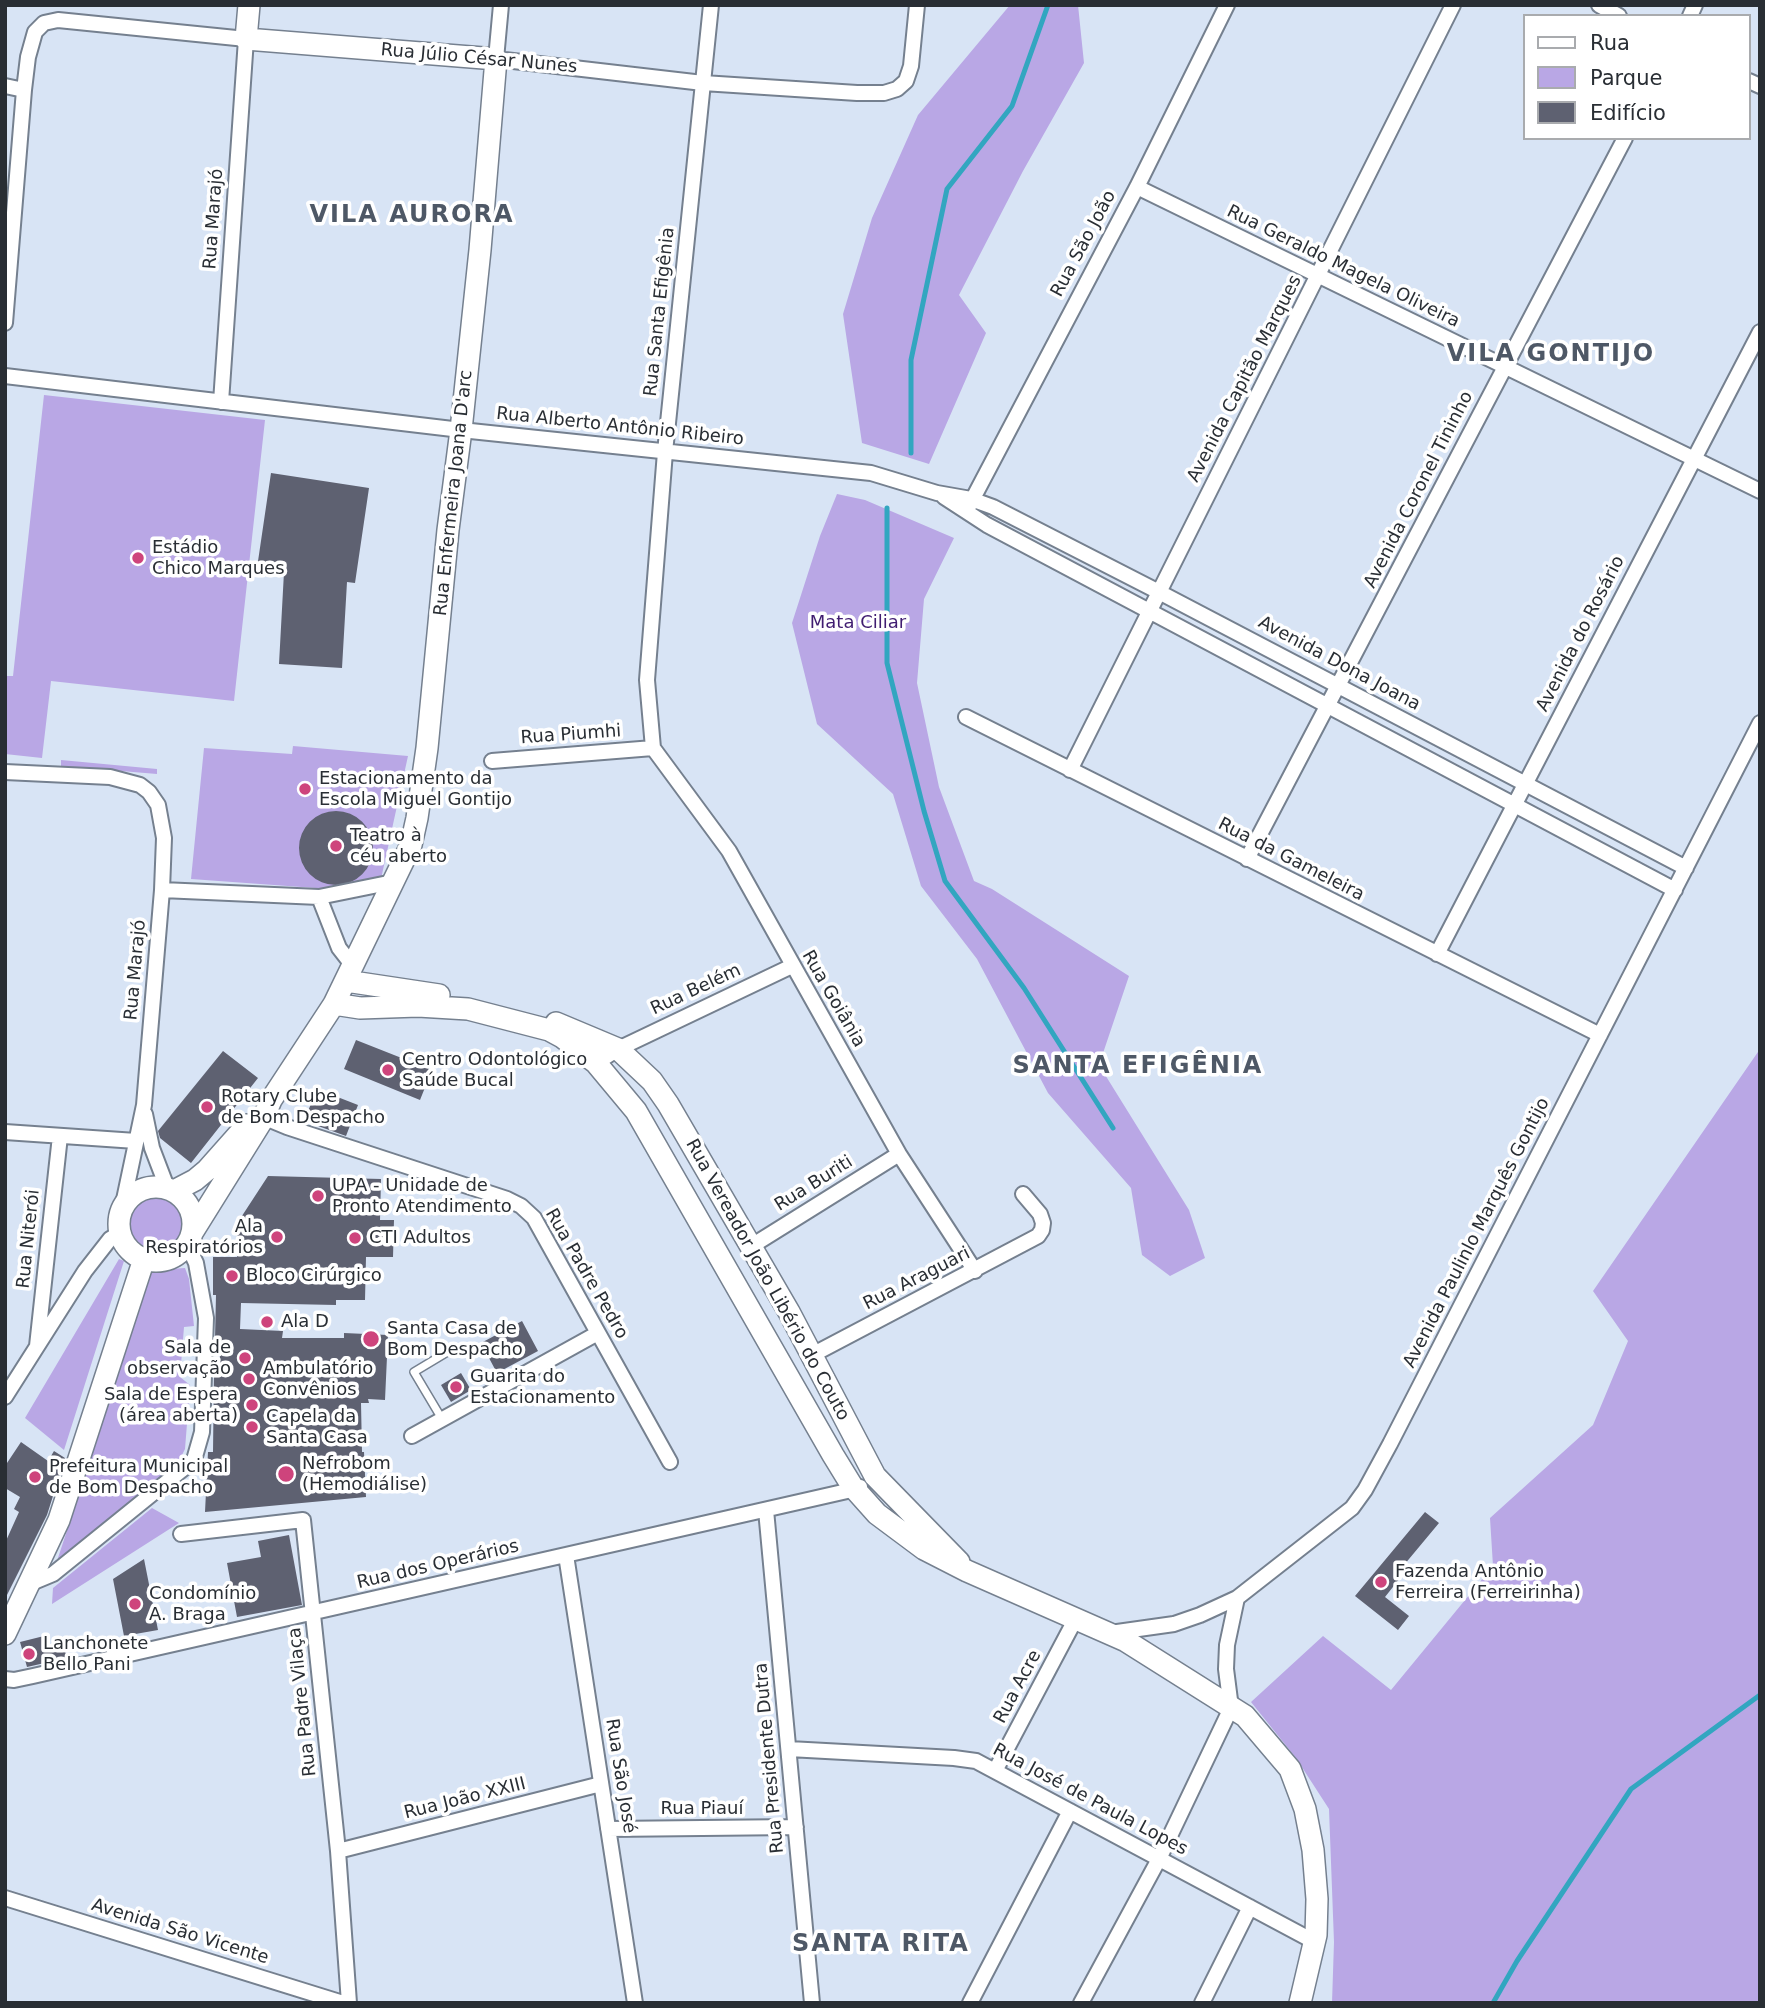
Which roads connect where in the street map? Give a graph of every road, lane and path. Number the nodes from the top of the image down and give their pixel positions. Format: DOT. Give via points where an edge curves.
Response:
graph roads {
  1 [pos="249,5"];
  2 [pos="501,5"];
  3 [pos="711,5"];
  4 [pos="917,5"];
  5 [pos="1227,5"];
  6 [pos="1454,5"];
  7 [pos="1599,5"];
  8 [pos="1615,14"];
  9 [pos="246,39"];
  10 [pos="496,59"];
  11 [pos="703,83"];
  12 [pos="5,86"];
  13 [pos="24,90"];
  14 [pos="1624,140"];
  15 [pos="1137,187"];
  16 [pos="1318,276"];
  17 [pos="5,323"];
  18 [pos="1760,332"];
  19 [pos="1505,367"];
  20 [pos="5,376"];
  21 [pos="220,402"];
  22 [pos="461,430"];
  23 [pos="665,452"];
  24 [pos="1693,459"];
  25 [pos="1760,491"];
  26 [pos="968,506"];
  27 [pos="1159,592"];
  28 [pos="1149,612"];
  29 [pos="1339,686"];
  30 [pos="1328,706"];
  31 [pos="967,717"];
  32 [pos="1760,723"];
  33 [pos="653,748"];
  34 [pos="492,761"];
  35 [pos="1070,771"];
  36 [pos="5,772"];
  37 [pos="1525,783"];
  38 [pos="1514,804"];
  39 [pos="1247,859"];
  40 [pos="1686,867"];
  41 [pos="393,882"];
  42 [pos="162,890"];
  43 [pos="1675,890"];
  44 [pos="319,897"];
  45 [pos="1437,954"];
  46 [pos="792,966"];
  47 [pos="350,974"];
  48 [pos="334,1004"];
  49 [pos="540,1023"];
  50 [pos="1600,1035"];
  51 [pos="618,1049"];
  52 [pos="596,1063"];
  53 [pos="144,1105"];
  54 [pos="263,1111"];
  55 [pos="5,1132"];
  56 [pos="60,1136"];
  57 [pos="136,1141"];
  58 [pos="899,1154"];
  59 [pos="171,1190"];
  60 [pos="1023,1194"];
  61 [pos="122,1209"];
  62 [pos="120,1233"];
  63 [pos="190,1239"];
  64 [pos="750,1247"];
  65 [pos="144,1259"];
  66 [pos="975,1271"];
  67 [pos="598,1333"];
  68 [pos="37,1346"];
  69 [pos="454,1348"];
  70 [pos="812,1355"];
  71 [pos="5,1397"];
  72 [pos="442,1419"];
  73 [pos="412,1436"];
  74 [pos="670,1462"];
  75 [pos="875,1476"];
  76 [pos="856,1489"];
  77 [pos="766,1510"];
  78 [pos="181,1534"];
  79 [pos="566,1555"];
  80 [pos="967,1572"];
  81 [pos="29,1584"];
  82 [pos="1237,1598"];
  83 [pos="313,1613"];
  84 [pos="1076,1620"];
  85 [pos="5,1634"];
  86 [pos="1108,1634"];
  87 [pos="5,1679"];
  88 [pos="1231,1708"];
  89 [pos="789,1749"];
  90 [pos="995,1771"];
  91 [pos="601,1784"];
  92 [pos="1070,1811"];
  93 [pos="796,1828"];
  94 [pos="608,1829"];
  95 [pos="338,1851"];
  96 [pos="1159,1858"];
  97 [pos="5,1898"];
  98 [pos="1250,1908"];
  99 [pos="1315,1942"];
  100 [pos="343,2003"];
  101 [pos="349,2003"];
  102 [pos="635,2003"];
  103 [pos="812,2003"];
  104 [pos="970,2003"];
  105 [pos="1081,2003"];
  106 [pos="1202,2003"];
  107 [pos="1300,2003"];
  1 -- 9 [label="main road"];
  2 -- 10 [label="street, Rua Enfermeira Joana D'arc"];
  3 -- 11 [label="street, Rua Santa Efigênia"];
  4 -- 11 [label="street, Rua Júlio César Nunes" via="911,66 906,81 897,89 857,93"];
  5 -- 15 [label="street, Rua São João"];
  6 -- 16 [label="street, Avenida Capitão Marques"];
  7 -- 8 [label="street"];
  9 -- 10 [label="main road, Rua Júlio César Nunes"];
  9 -- 13 [label="street, Rua Júlio César Nunes" via="58,20 44,23 35,32"];
  9 -- 21 [label="street, Rua Marajó"];
  10 -- 11 [label="street, Rua Júlio César Nunes"];
  10 -- 22 [label="main road, Rua Enfermeira Joana D'arc"];
  11 -- 23 [label="street, Rua Santa Efigênia"];
  12 -- 13 [label="street"];
  13 -- 17 [label="street, Rua Júlio César Nunes"];
  14 -- 19 [label="street, Avenida Coronel Tininho"];
  15 -- 16 [label="street, Rua Geraldo Magela Oliveira"];
  15 -- 26 [label="street, Rua São João"];
  16 -- 19 [label="street, Rua Geraldo Magela Oliveira"];
  16 -- 27 [label="street, Avenida Capitão Marques"];
  18 -- 24 [label="street, Avenida do Rosário"];
  19 -- 24 [label="street, Rua Geraldo Magela Oliveira"];
  19 -- 29 [label="street, Avenida Coronel Tininho"];
  20 -- 21 [label="street, Rua Alberto Antônio Ribeiro"];
  21 -- 22 [label="street, Rua Alberto Antônio Ribeiro"];
  22 -- 23 [label="street, Rua Alberto Antônio Ribeiro"];
  22 -- 41 [label="main road, Rua Enfermeira Joana D'arc" via="417,818 411,845"];
  23 -- 26 [label="street, Rua Alberto Antônio Ribeiro" via="871,473"];
  23 -- 33 [label="street, Rua Santa Efigênia" via="647,680"];
  24 -- 25 [label="street, Rua Geraldo Magela Oliveira"];
  24 -- 37 [label="street, Avenida do Rosário"];
  26 -- 27 [label="street, Avenida Dona Joana" via="993,508"];
  26 -- 28 [label="street"];
  27 -- 28 [label="street, Avenida Capitão Marques"];
  27 -- 29 [label="street, Avenida Dona Joana"];
  28 -- 30 [label="street"];
  28 -- 35 [label="street, Avenida Capitão Marques"];
  29 -- 30 [label="street, Avenida Coronel Tininho"];
  29 -- 37 [label="street, Avenida Dona Joana"];
  30 -- 38 [label="street"];
  30 -- 39 [label="street, Avenida Coronel Tininho"];
  31 -- 35 [label="street, Rua da Gameleira"];
  32 -- 40 [label="street, Avenida Paulinlo Marquês Gontijo"];
  33 -- 34 [label="street, Rua Piumhi"];
  33 -- 46 [label="street, Rua Goiânia" via="729,851"];
  35 -- 39 [label="street, Rua da Gameleira"];
  36 -- 42 [label="street, Rua Marajó" via="110,777 140,785 158,805 164,838"];
  37 -- 38 [label="street, Avenida do Rosário"];
  37 -- 40 [label="street, Avenida Dona Joana"];
  38 -- 43 [label="street"];
  38 -- 45 [label="street, Avenida do Rosário"];
  39 -- 45 [label="street, Rua da Gameleira"];
  40 -- 43 [label="street, Avenida Paulinlo Marquês Gontijo"];
  41 -- 44 [label="street"];
  41 -- 47 [label="main road, Rua Enfermeira Joana D'arc"];
  42 -- 44 [label="street"];
  42 -- 53 [label="street, Rua Marajó"];
  43 -- 50 [label="street, Avenida Paulinlo Marquês Gontijo"];
  44 -- 47 [label="street"];
  45 -- 50 [label="street, Rua da Gameleira"];
  46 -- 51 [label="street, Rua Belém"];
  46 -- 58 [label="street, Rua Goiânia"];
  47 -- 48 [label="main road, Rua Enfermeira Joana D'arc"];
  47 -- 49 [label="main road"];
  48 -- 49 [label="main road" via="453,1007"];
  48 -- 54 [label="main road, Rua Enfermeira Joana D'arc"];
  49 -- 51 [label="main road, Rua Vereador João Libério do Couto" via="569,1027"];
  49 -- 52 [label="main road, Rua Vereador João Libério do Couto"];
  50 -- 82 [label="street, Avenida Paulinlo Marquês Gontijo" via="1365,1490 1338,1520"];
  51 -- 52 [label="street, Rua Belém"];
  51 -- 64 [label="main road, Rua Vereador João Libério do Couto" via="652,1081 668,1104"];
  52 -- 76 [label="main road, Rua Vereador João Libério do Couto" via="636,1111"];
  53 -- 57 [label="street, Rua Marajó"];
  53 -- 59 [label="street, Rua Marajó" via="152,1148"];
  54 -- 59 [label="main road, Rua Enfermeira Joana D'arc" via="207,1170"];
  54 -- 63 [label="main road, Rua Enfermeira Joana D'arc"];
  54 -- 67 [label="street, Rua Padre Pedro" via="521,1206 534,1217"];
  55 -- 56 [label="street"];
  56 -- 57 [label="street"];
  56 -- 68 [label="street, Rua Niterói"];
  57 -- 61 [label="street, Rua Marajó"];
  58 -- 64 [label="street, Rua Buriti"];
  58 -- 66 [label="street, Rua Goiânia"];
  59 -- 61 [label="main road" via="149,1187 138,1191"];
  59 -- 63 [label="main road" via="190,1209"];
  60 -- 66 [label="street, Rua Araguari" via="1040,1214 1043,1223 1038,1236"];
  61 -- 62 [label="main road"];
  62 -- 65 [label="main road" via="133,1254"];
  62 -- 68 [label="street" via="85,1271"];
  63 -- 65 [label="main road" via="168,1259"];
  63 -- 81 [label="street" via="206,1318 202,1432 194,1460 53,1574"];
  64 -- 70 [label="main road, Rua Vereador João Libério do Couto"];
  65 -- 81 [label="main road" via="59,1520"];
  66 -- 70 [label="street, Rua Araguari"];
  67 -- 72 [label="street"];
  67 -- 74 [label="street, Rua Padre Pedro"];
  68 -- 71 [label="street"];
  69 -- 72 [label="lane" via="414,1372"];
  70 -- 75 [label="main road, Rua Vereador João Libério do Couto"];
  72 -- 73 [label="street"];
  75 -- 76 [label="street, Rua dos Operários"];
  75 -- 80 [label="main road, Rua Vereador João Libério do Couto"];
  76 -- 77 [label="street, Rua dos Operários"];
  76 -- 80 [label="main road, Rua Vereador João Libério do Couto" via="877,1514 905,1535"];
  77 -- 79 [label="street, Rua dos Operários"];
  77 -- 89 [label="street, Rua Presidente Dutra"];
  78 -- 83 [label="street, Rua Padre Vilaça" via="303,1520"];
  79 -- 83 [label="street, Rua dos Operários"];
  79 -- 91 [label="street, Rua São José"];
  80 -- 84 [label="main road, Rua Vereador João Libério do Couto"];
  81 -- 85 [label="main road"];
  82 -- 86 [label="street, Avenida Paulinlo Marquês Gontijo" via="1174,1624"];
  82 -- 88 [label="street" via="1227,1645"];
  83 -- 87 [label="street, Rua dos Operários"];
  83 -- 95 [label="street, Rua Padre Vilaça"];
  84 -- 86 [label="main road, Rua Vereador João Libério do Couto"];
  84 -- 90 [label="street, Rua Acre"];
  86 -- 88 [label="main road, Rua Vereador João Libério do Couto"];
  88 -- 96 [label="street"];
  88 -- 99 [label="main road, Rua Vereador João Libério do Couto" via="1245,1716 1290,1769 1305,1809 1317,1899"];
  89 -- 90 [label="street, Rua José de Paula Lopes" via="954,1758 976,1761"];
  89 -- 93 [label="street, Rua Presidente Dutra"];
  90 -- 92 [label="street, Rua José de Paula Lopes"];
  91 -- 94 [label="street, Rua São José"];
  91 -- 95 [label="street, Rua João XXIII"];
  92 -- 96 [label="street, Rua José de Paula Lopes"];
  92 -- 104 [label="street"];
  93 -- 94 [label="street, Rua Piauí"];
  93 -- 103 [label="street, Rua Presidente Dutra"];
  94 -- 102 [label="street, Rua São José"];
  95 -- 101 [label="street, Rua Padre Vilaça"];
  96 -- 98 [label="street, Rua José de Paula Lopes"];
  96 -- 105 [label="street"];
  97 -- 100 [label="street, Avenida São Vicente"];
  98 -- 99 [label="street, Rua José de Paula Lopes"];
  98 -- 106 [label="street"];
  99 -- 107 [label="main road, Rua Vereador João Libério do Couto"];
}
